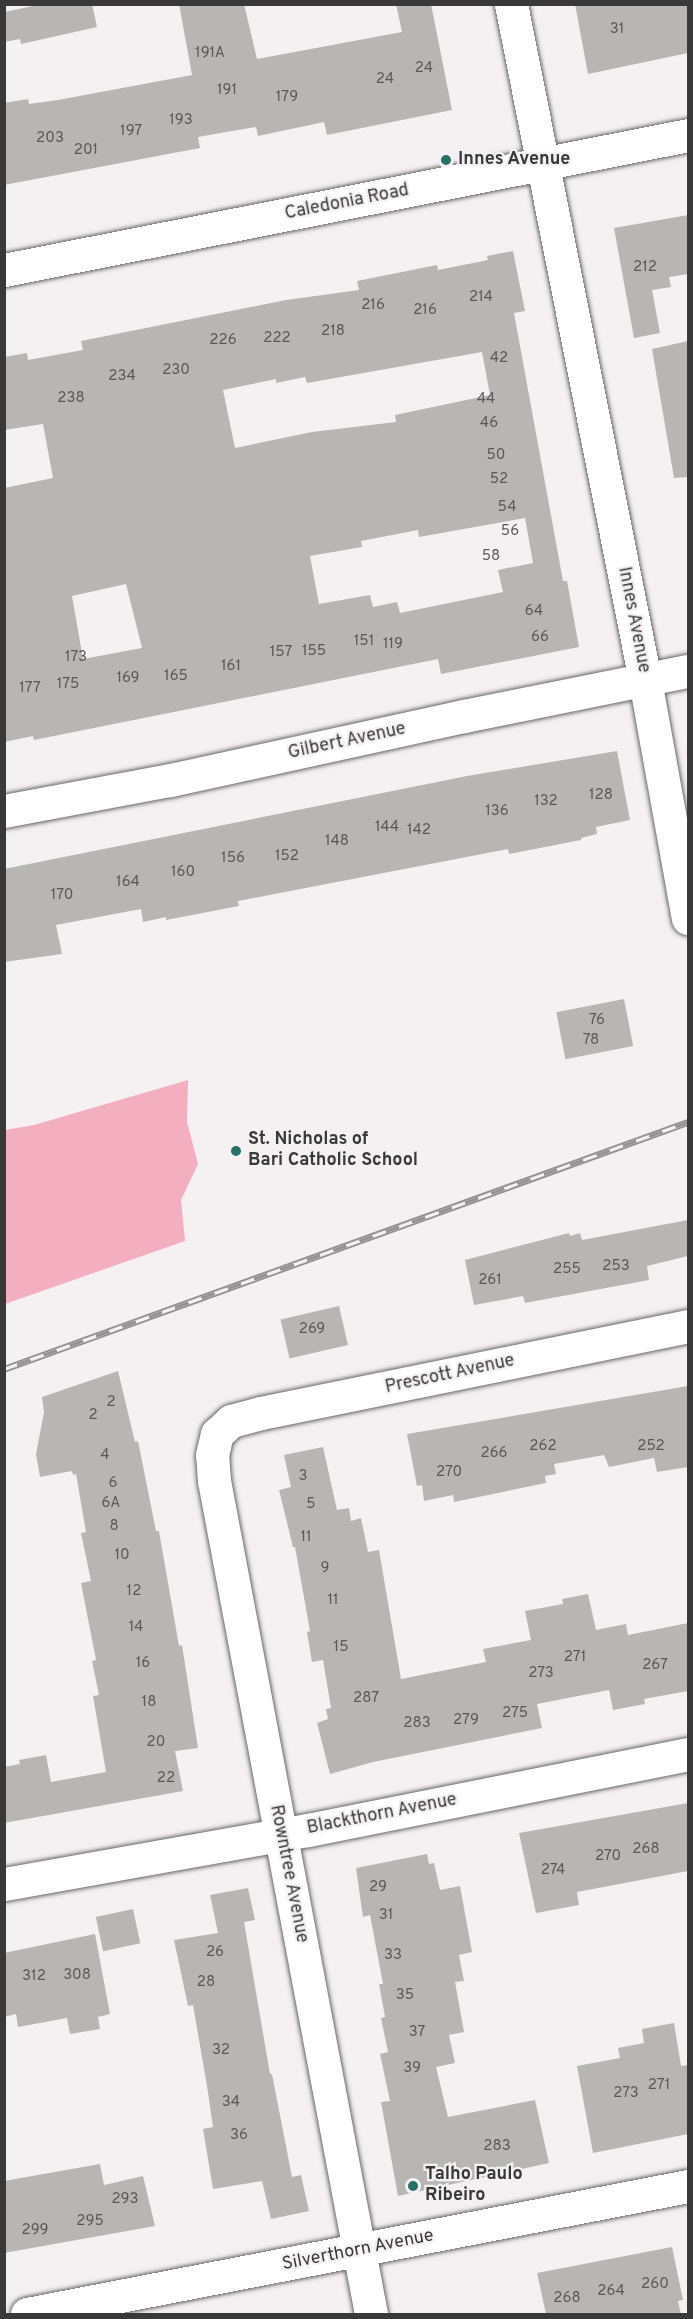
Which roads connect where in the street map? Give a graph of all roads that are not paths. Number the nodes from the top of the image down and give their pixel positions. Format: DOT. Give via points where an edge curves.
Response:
graph roads {
  1 [pos="512,4"];
  2 [pos="688,135"];
  3 [pos="542,163"];
  4 [pos="4,270"];
  5 [pos="688,671"];
  6 [pos="645,680"];
  7 [pos="4,811"];
  8 [pos="688,918"];
  9 [pos="688,1326"];
  10 [pos="217,1434"];
  11 [pos="688,1754"];
  12 [pos="280,1833"];
  13 [pos="4,1884"];
  14 [pos="688,2186"];
  15 [pos="358,2251"];
  16 [pos="27,2314"];
  17 [pos="371,2314"];
  1 -- 3 [label="street, Innes Avenue"];
  2 -- 3 [label="street, Caledonia Road"];
  3 -- 4 [label="street, Caledonia Road"];
  3 -- 6 [label="street, Innes Avenue"];
  5 -- 6 [label="street, Gilbert Avenue"];
  6 -- 7 [label="street, Gilbert Avenue"];
  6 -- 8 [label="street, Innes Avenue"];
  9 -- 10 [label="street, Prescott Avenue" via="261,1413 231,1421"];
  10 -- 12 [label="street, Rowntree Avenue" via="212,1455 214,1481"];
  11 -- 12 [label="street, Blackthorn Avenue"];
  12 -- 13 [label="street, Blackthorn Avenue"];
  12 -- 15 [label="street, Rowntree Avenue"];
  14 -- 15 [label="street, Silverthorn Avenue"];
  15 -- 16 [label="street, Silverthorn Avenue"];
  15 -- 17 [label="street, Rowntree Avenue"];
}
